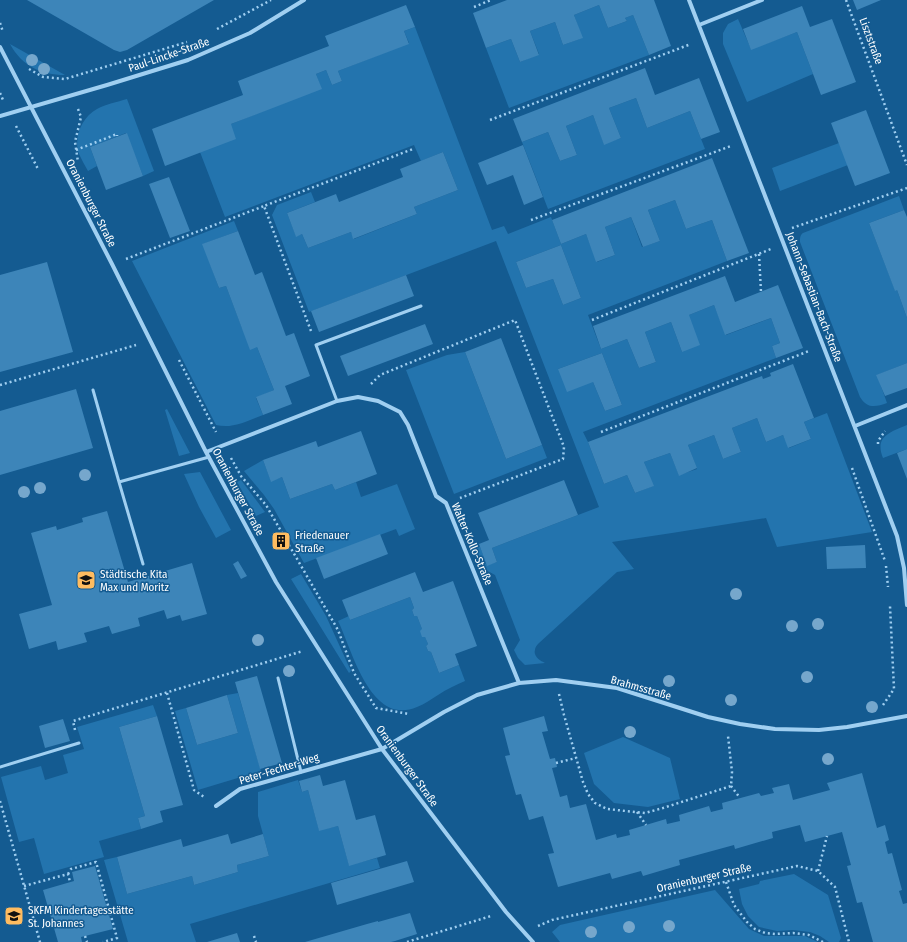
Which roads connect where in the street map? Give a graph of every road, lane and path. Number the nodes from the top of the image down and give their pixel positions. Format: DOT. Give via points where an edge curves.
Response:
graph roads {
  1 [pos="271,0"];
  2 [pos="304,0"];
  3 [pos="491,0"];
  4 [pos="689,0"];
  5 [pos="762,0"];
  6 [pos="846,0"];
  7 [pos="474,7"];
  8 [pos="0,23"];
  9 [pos="699,25"];
  10 [pos="213,31"];
  11 [pos="4,36"];
  12 [pos="704,40"];
  13 [pos="191,41"];
  14 [pos="0,47"];
  15 [pos="26,67"];
  16 [pos="65,79"];
  17 [pos="0,93"];
  18 [pos="72,95"];
  19 [pos="32,108"];
  20 [pos="10,113"];
  21 [pos="0,116"];
  22 [pos="490,120"];
  23 [pos="117,136"];
  24 [pos="744,141"];
  25 [pos="413,149"];
  26 [pos="76,150"];
  27 [pos="907,165"];
  28 [pos="79,168"];
  29 [pos="38,169"];
  30 [pos="907,188"];
  31 [pos="264,206"];
  32 [pos="531,220"];
  33 [pos="780,232"];
  34 [pos="784,244"];
  35 [pos="759,254"];
  36 [pos="127,258"];
  37 [pos="112,264"];
  38 [pos="131,265"];
  39 [pos="761,292"];
  40 [pos="421,306"];
  41 [pos="592,320"];
  42 [pos="151,341"];
  43 [pos="316,345"];
  44 [pos="810,351"];
  45 [pos="176,354"];
  46 [pos="0,385"];
  47 [pos="93,390"];
  48 [pos="358,398"];
  49 [pos="337,401"];
  50 [pos="907,406"];
  51 [pos="855,426"];
  52 [pos="601,432"];
  53 [pos="223,445"];
  54 [pos="206,452"];
  55 [pos="209,457"];
  56 [pos="852,468"];
  57 [pos="119,482"];
  58 [pos="446,503"];
  59 [pos="144,564"];
  60 [pos="889,591"];
  61 [pos="890,605"];
  62 [pos="907,605"];
  63 [pos="317,647"];
  64 [pos="278,678"];
  65 [pos="556,680"];
  66 [pos="519,683"];
  67 [pos="167,693"];
  68 [pos="880,710"];
  69 [pos="414,711"];
  70 [pos="907,716"];
  71 [pos="726,721"];
  72 [pos="79,743"];
  73 [pos="382,749"];
  74 [pos="576,758"];
  75 [pos="556,763"];
  76 [pos="0,767"];
  77 [pos="301,772"];
  78 [pos="731,786"];
  79 [pos="740,798"];
  80 [pos="0,801"];
  81 [pos="216,806"];
  82 [pos="637,812"];
  83 [pos="646,825"];
  84 [pos="827,836"];
  85 [pos="818,871"];
  86 [pos="68,874"];
  87 [pos="70,882"];
  88 [pos="726,882"];
  89 [pos="24,886"];
  90 [pos="506,912"];
  91 [pos="525,932"];
  92 [pos="85,936"];
  93 [pos="254,936"];
  94 [pos="40,942"];
  95 [pos="87,942"];
  96 [pos="103,942"];
  97 [pos="256,942"];
  98 [pos="407,942"];
  99 [pos="533,942"];
  100 [pos="823,942"];
  101 [pos="848,942"];
  1 -- 10 [label="path"];
  2 -- 18 [label="street, Paul-Lincke-Straße" via="250,33 188,60"];
  3 -- 7 [label="path"];
  4 -- 9 [label="street, Johann-Sebastian-Bach-Straße"];
  5 -- 9 [label="street"];
  6 -- 27 [label="path, Lisztstraße"];
  8 -- 11 [label="path"];
  9 -- 12 [label="street, Johann-Sebastian-Bach-Straße"];
  12 -- 22 [label="path"];
  12 -- 24 [label="street, Johann-Sebastian-Bach-Straße"];
  13 -- 16 [label="path"];
  14 -- 19 [label="street, Oranienburger Straße"];
  15 -- 16 [label="path" via="43,77"];
  16 -- 18 [label="path"];
  17 -- 20 [label="path"];
  18 -- 19 [label="street, Paul-Lincke-Straße"];
  18 -- 26 [label="path" via="81,117 75,142"];
  19 -- 20 [label="street"];
  19 -- 37 [label="street, Oranienburger Straße"];
  20 -- 21 [label="street"];
  20 -- 29 [label="path"];
  23 -- 26 [label="path"];
  24 -- 32 [label="path"];
  24 -- 33 [label="street, Johann-Sebastian-Bach-Straße"];
  25 -- 31 [label="path"];
  26 -- 28 [label="path"];
  30 -- 33 [label="path"];
  31 -- 36 [label="path"];
  31 -- 43 [label="path"];
  33 -- 34 [label="street, Johann-Sebastian-Bach-Straße"];
  34 -- 35 [label="path"];
  34 -- 51 [label="street, Johann-Sebastian-Bach-Straße"];
  35 -- 39 [label="path"];
  35 -- 41 [label="path"];
  36 -- 37 [label="path"];
  36 -- 38 [label="path"];
  37 -- 42 [label="street, Oranienburger Straße"];
  40 -- 43 [label="lane"];
  42 -- 46 [label="path"];
  42 -- 54 [label="street, Oranienburger Straße"];
  43 -- 49 [label="lane"];
  44 -- 52 [label="path"];
  45 -- 53 [label="path"];
  47 -- 57 [label="lane"];
  48 -- 49 [label="street, Walter-Kollo-Straße"];
  48 -- 58 [label="street, Walter-Kollo-Straße" via="378,401 400,412 408,425 436,496"];
  48 -- 58 [label="path" via="380,375 515,320 564,447 563,459"];
  49 -- 53 [label="street, Walter-Kollo-Straße"];
  50 -- 51 [label="street"];
  51 -- 62 [label="street, Johann-Sebastian-Bach-Straße" via="897,536 904,568"];
  53 -- 54 [label="street, Walter-Kollo-Straße"];
  53 -- 69 [label="path" via="241,476 266,506 331,617 354,673 376,708 409,714"];
  54 -- 55 [label="street, Oranienburger Straße"];
  55 -- 57 [label="lane"];
  55 -- 63 [label="street, Oranienburger Straße" via="276,582"];
  56 -- 60 [label="path" via="886,564"];
  57 -- 59 [label="lane"];
  58 -- 66 [label="street, Walter-Kollo-Straße"];
  61 -- 68 [label="path" via="894,690"];
  63 -- 67 [label="path"];
  63 -- 73 [label="street, Oranienburger Straße"];
  64 -- 77 [label="lane"];
  65 -- 66 [label="street, Brahmsstraße"];
  65 -- 71 [label="street, Brahmsstraße" via="617,688"];
  65 -- 74 [label="path"];
  66 -- 73 [label="street, Brahmsstraße" via="477,695"];
  67 -- 72 [label="path" via="73,721"];
  67 -- 81 [label="path" via="194,790"];
  70 -- 71 [label="street, Brahmsstraße" via="819,730 775,729"];
  71 -- 78 [label="path" via="732,772"];
  72 -- 76 [label="lane"];
  73 -- 77 [label="street, Peter-Fechter-Weg"];
  73 -- 90 [label="street, Oranienburger Straße"];
  74 -- 75 [label="path"];
  74 -- 82 [label="path" via="588,794 595,803 607,809"];
  77 -- 81 [label="street, Peter-Fechter-Weg" via="240,789"];
  78 -- 79 [label="path"];
  78 -- 82 [label="path" via="645,813"];
  80 -- 89 [label="path"];
  82 -- 83 [label="path"];
  84 -- 85 [label="path"];
  85 -- 88 [label="path, Oranienburger Straße" via="796,866"];
  85 -- 101 [label="path" via="835,887"];
  86 -- 87 [label="path"];
  86 -- 89 [label="path"];
  86 -- 96 [label="path" via="71,869 96,862 117,938"];
  88 -- 91 [label="path, Oranienburger Straße" via="552,920"];
  88 -- 100 [label="path" via="734,905 755,929 765,933 809,935"];
  89 -- 94 [label="path"];
  90 -- 91 [label="street, Oranienburger Straße"];
  90 -- 98 [label="path"];
  91 -- 99 [label="street, Oranienburger Straße"];
  92 -- 95 [label="path"];
  93 -- 97 [label="path"];
}
